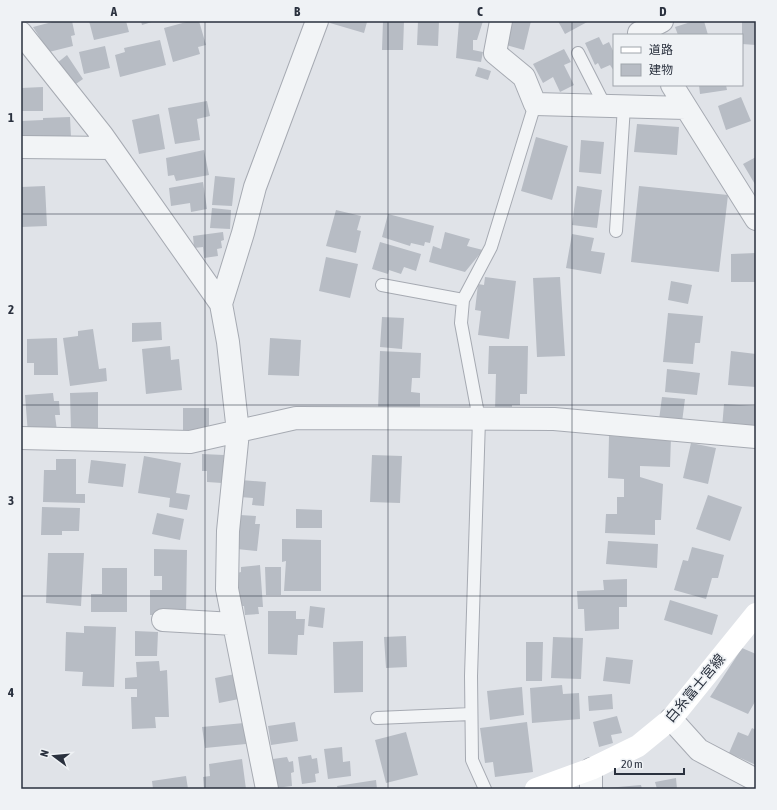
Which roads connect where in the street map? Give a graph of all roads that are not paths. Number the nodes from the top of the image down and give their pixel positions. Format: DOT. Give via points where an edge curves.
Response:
graph roads {
  1 [pos="317,21"];
  2 [pos="501,21"];
  3 [pos="662,21"];
  4 [pos="637,30"];
  5 [pos="21,33"];
  6 [pos="578,53"];
  7 [pos="673,86"];
  8 [pos="535,104"];
  9 [pos="614,106"];
  10 [pos="686,108"];
  11 [pos="21,147"];
  12 [pos="111,148"];
  13 [pos="756,219"];
  14 [pos="616,231"];
  15 [pos="382,285"];
  16 [pos="463,300"];
  17 [pos="221,304"];
  18 [pos="479,418"];
  19 [pos="238,432"];
  20 [pos="21,438"];
  21 [pos="756,438"];
  22 [pos="756,614"];
  23 [pos="164,620"];
  24 [pos="234,624"];
  25 [pos="472,714"];
  26 [pos="377,718"];
  27 [pos="671,719"];
  28 [pos="591,779"];
  29 [pos="756,780"];
  30 [pos="267,789"];
  31 [pos="485,789"];
  32 [pos="536,789"];
  1 -- 17 [label="street" via="255,187"];
  2 -- 8 [label="street" via="495,53 524,77"];
  3 -- 4 [label="street"];
  5 -- 12 [label="street"];
  6 -- 9 [label="lane"];
  7 -- 10 [label="street"];
  8 -- 9 [label="street"];
  8 -- 16 [label="lane" via="491,247"];
  9 -- 10 [label="street"];
  9 -- 14 [label="lane"];
  10 -- 13 [label="street"];
  11 -- 12 [label="street"];
  12 -- 17 [label="street"];
  15 -- 16 [label="lane"];
  16 -- 18 [label="lane" via="461,323"];
  17 -- 19 [label="street"];
  18 -- 19 [label="street" via="296,418"];
  18 -- 21 [label="street" via="554,418"];
  18 -- 25 [label="lane"];
  19 -- 20 [label="street" via="190,442"];
  19 -- 24 [label="street" via="228,531 227,589"];
  22 -- 27 [label="main road, 白糸富士宮線"];
  23 -- 24 [label="street"];
  24 -- 30 [label="street"];
  25 -- 26 [label="lane"];
  25 -- 31 [label="lane" via="472,760"];
  27 -- 28 [label="main road, 白糸富士宮線"];
  27 -- 29 [label="street" via="699,750"];
  28 -- 32 [label="main road, 白糸富士宮線"];
}
